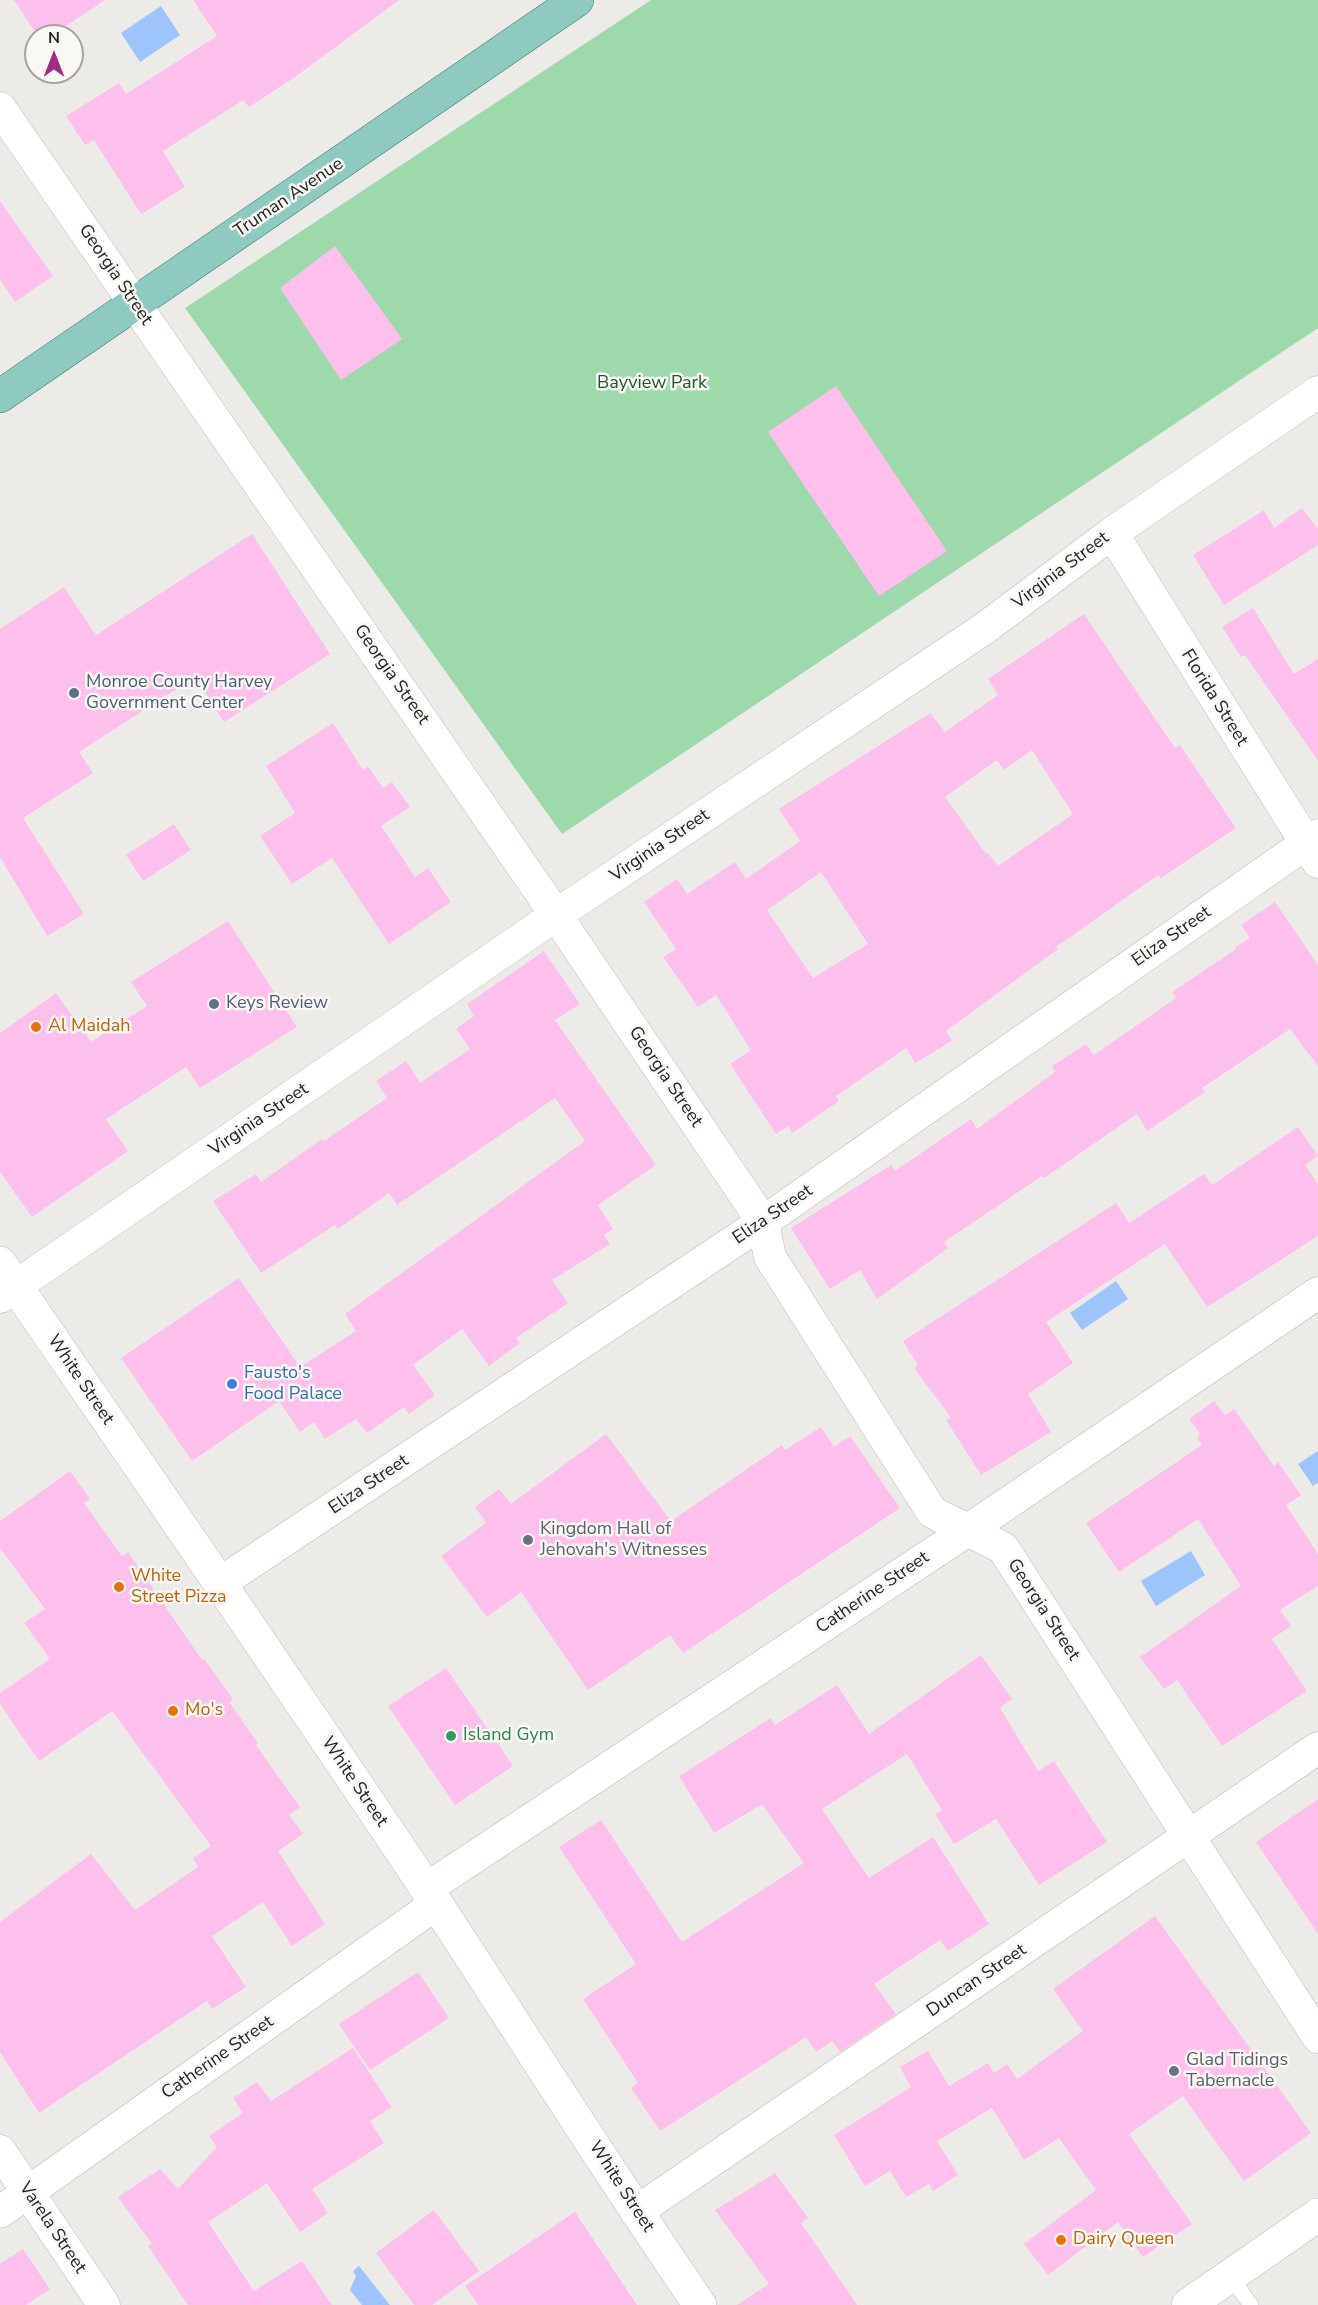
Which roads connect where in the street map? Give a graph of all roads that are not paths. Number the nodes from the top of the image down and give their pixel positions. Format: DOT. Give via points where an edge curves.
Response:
graph roads {
  1 [pos="577,0"];
  2 [pos="0,108"];
  3 [pos="134,303"];
  4 [pos="1318,392"];
  5 [pos="0,396"];
  6 [pos="1112,533"];
  7 [pos="1314,847"];
  8 [pos="556,915"];
  9 [pos="763,1222"];
  10 [pos="5,1282"];
  11 [pos="1318,1293"];
  12 [pos="968,1530"];
  13 [pos="220,1583"];
  14 [pos="1318,1748"];
  15 [pos="1190,1836"];
  16 [pos="431,1897"];
  17 [pos="1318,2037"];
  18 [pos="0,2151"];
  19 [pos="28,2192"];
  20 [pos="0,2212"];
  21 [pos="636,2212"];
  22 [pos="1318,2215"];
  23 [pos="1230,2276"];
  24 [pos="104,2305"];
  25 [pos="700,2305"];
  26 [pos="1188,2305"];
  27 [pos="1251,2305"];
  1 -- 3 [label="main road, Truman Avenue"];
  2 -- 3 [label="street, Georgia Street"];
  3 -- 5 [label="main road, Truman Avenue"];
  3 -- 8 [label="street, Georgia Street"];
  4 -- 6 [label="street, Virginia Street"];
  6 -- 7 [label="street, Florida Street"];
  6 -- 8 [label="street, Virginia Street" via="985,628"];
  7 -- 9 [label="street, Eliza Street"];
  8 -- 9 [label="street, Georgia Street"];
  8 -- 10 [label="street, Virginia Street"];
  9 -- 12 [label="street, Georgia Street" via="771,1257 932,1512"];
  9 -- 13 [label="street, Eliza Street"];
  10 -- 13 [label="street, White Street"];
  11 -- 12 [label="street, Catherine Street"];
  12 -- 15 [label="street, Georgia Street" via="1003,1548"];
  12 -- 16 [label="street, Catherine Street"];
  13 -- 16 [label="street, White Street"];
  14 -- 15 [label="street, Duncan Street"];
  15 -- 17 [label="street, Georgia Street"];
  15 -- 21 [label="street, Duncan Street"];
  16 -- 19 [label="street, Catherine Street"];
  16 -- 21 [label="street, White Street"];
  18 -- 19 [label="street, Varela Street"];
  19 -- 20 [label="street, Catherine Street"];
  19 -- 24 [label="street, Varela Street"];
  21 -- 25 [label="street, White Street"];
  22 -- 23 [label="street"];
  23 -- 26 [label="street"];
  23 -- 27 [label="lane"];
}
